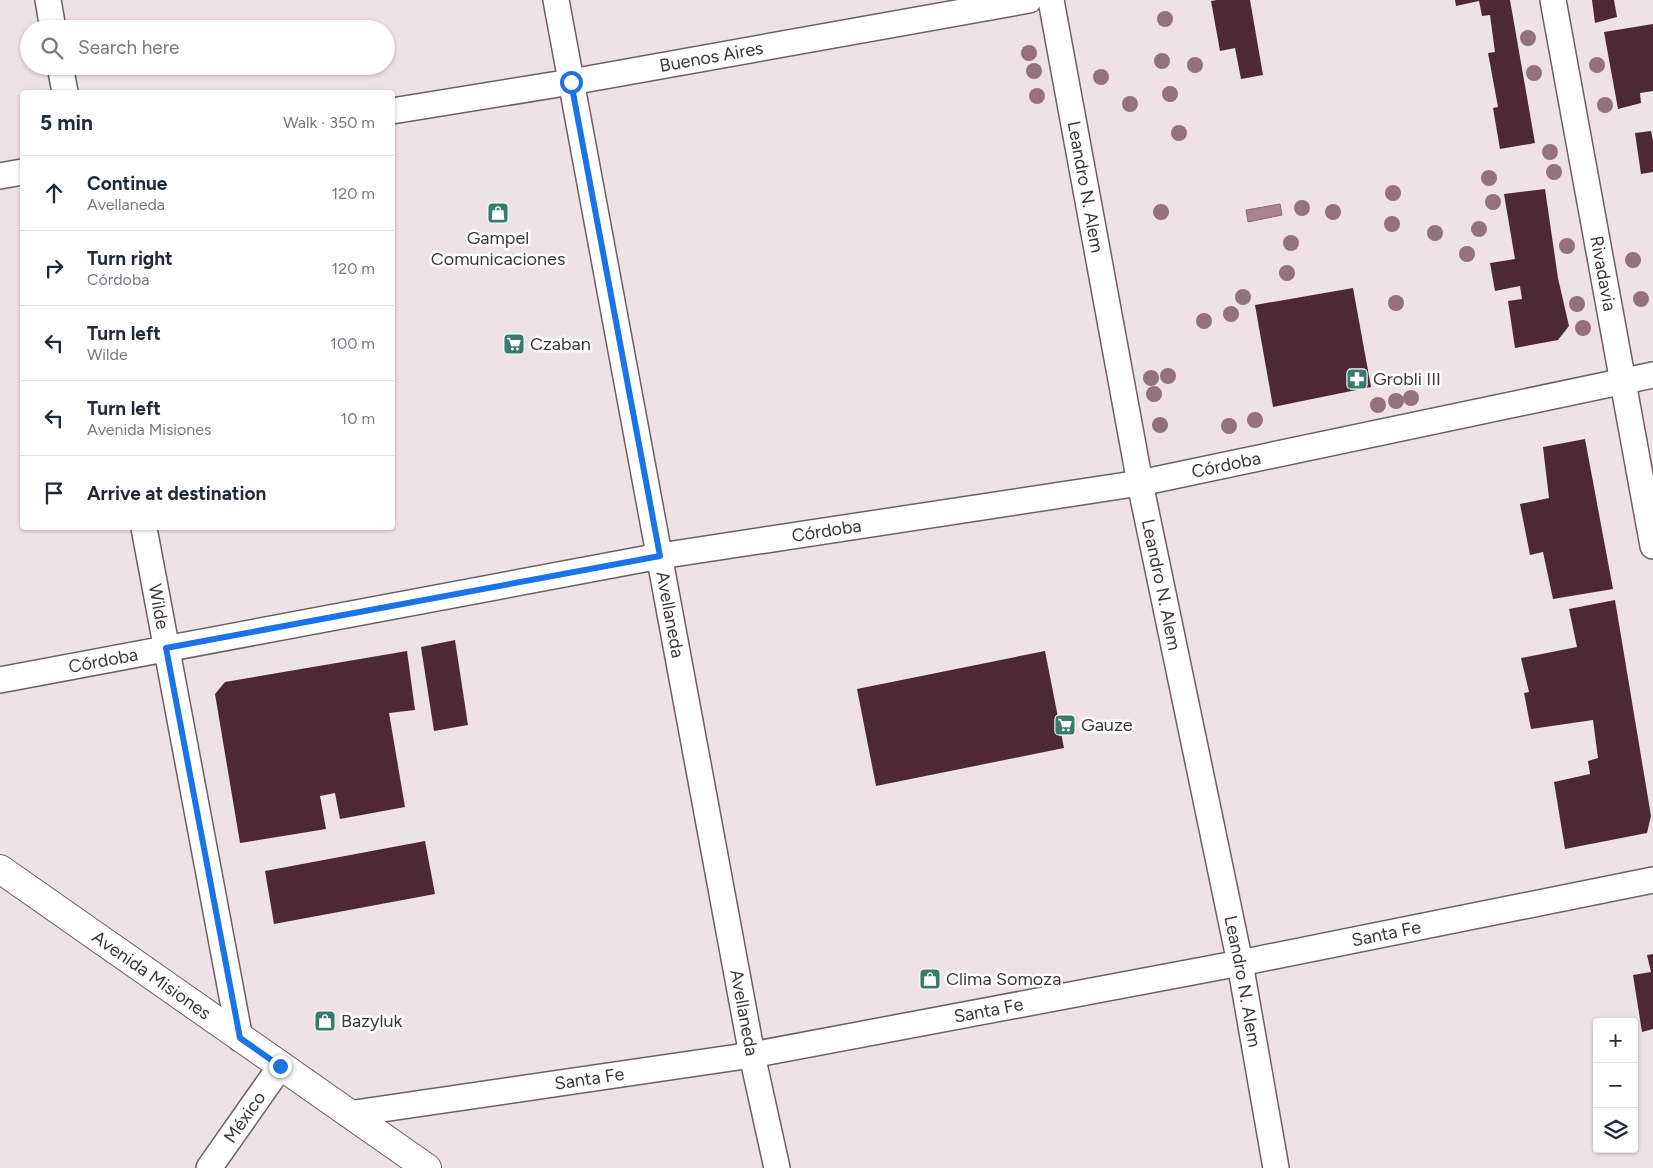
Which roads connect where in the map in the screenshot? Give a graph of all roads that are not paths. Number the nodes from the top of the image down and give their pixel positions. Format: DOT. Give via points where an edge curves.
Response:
graph roads {
  1 [pos="48,0"];
  2 [pos="556,0"];
  3 [pos="1029,0"];
  4 [pos="1051,0"];
  5 [pos="1553,0"];
  6 [pos="51,20"];
  7 [pos="62,75"];
  8 [pos="571,82"];
  9 [pos="65,90"];
  10 [pos="395,111"];
  11 [pos="20,172"];
  12 [pos="0,176"];
  13 [pos="1653,376"];
  14 [pos="1623,381"];
  15 [pos="1140,483"];
  16 [pos="144,530"];
  17 [pos="1653,546"];
  18 [pos="660,556"];
  19 [pos="166,648"];
  20 [pos="0,680"];
  21 [pos="0,869"];
  22 [pos="1653,880"];
  23 [pos="1240,963"];
  24 [pos="240,1038"];
  25 [pos="752,1055"];
  26 [pos="280,1066"];
  27 [pos="348,1114"];
  28 [pos="209,1168"];
  29 [pos="427,1168"];
  30 [pos="777,1168"];
  31 [pos="1276,1168"];
  1 -- 6 [label="street"];
  2 -- 8 [label="street, Avellaneda"];
  3 -- 8 [label="street, Buenos Aires"];
  4 -- 15 [label="street, Leandro N. Alem"];
  5 -- 14 [label="street, Rivadavia"];
  7 -- 9 [label="street"];
  8 -- 10 [label="street, Buenos Aires"];
  8 -- 18 [label="street, Avellaneda"];
  11 -- 12 [label="street"];
  13 -- 14 [label="street, Córdoba"];
  14 -- 15 [label="street, Córdoba"];
  14 -- 17 [label="street, Rivadavia"];
  15 -- 18 [label="street, Córdoba"];
  15 -- 23 [label="street, Leandro N. Alem"];
  16 -- 19 [label="street, Wilde"];
  18 -- 19 [label="street, Córdoba"];
  18 -- 25 [label="street, Avellaneda"];
  19 -- 20 [label="street, Córdoba"];
  19 -- 24 [label="street, Wilde"];
  21 -- 24 [label="main road, Avenida Misiones"];
  22 -- 23 [label="street, Santa Fe"];
  23 -- 25 [label="street, Santa Fe"];
  23 -- 31 [label="street, Leandro N. Alem"];
  24 -- 26 [label="main road, Avenida Misiones"];
  25 -- 27 [label="street, Santa Fe"];
  25 -- 30 [label="street, Avellaneda"];
  26 -- 27 [label="main road, Avenida Misiones"];
  26 -- 28 [label="street, México"];
  27 -- 29 [label="main road, Avenida Misiones"];
}
